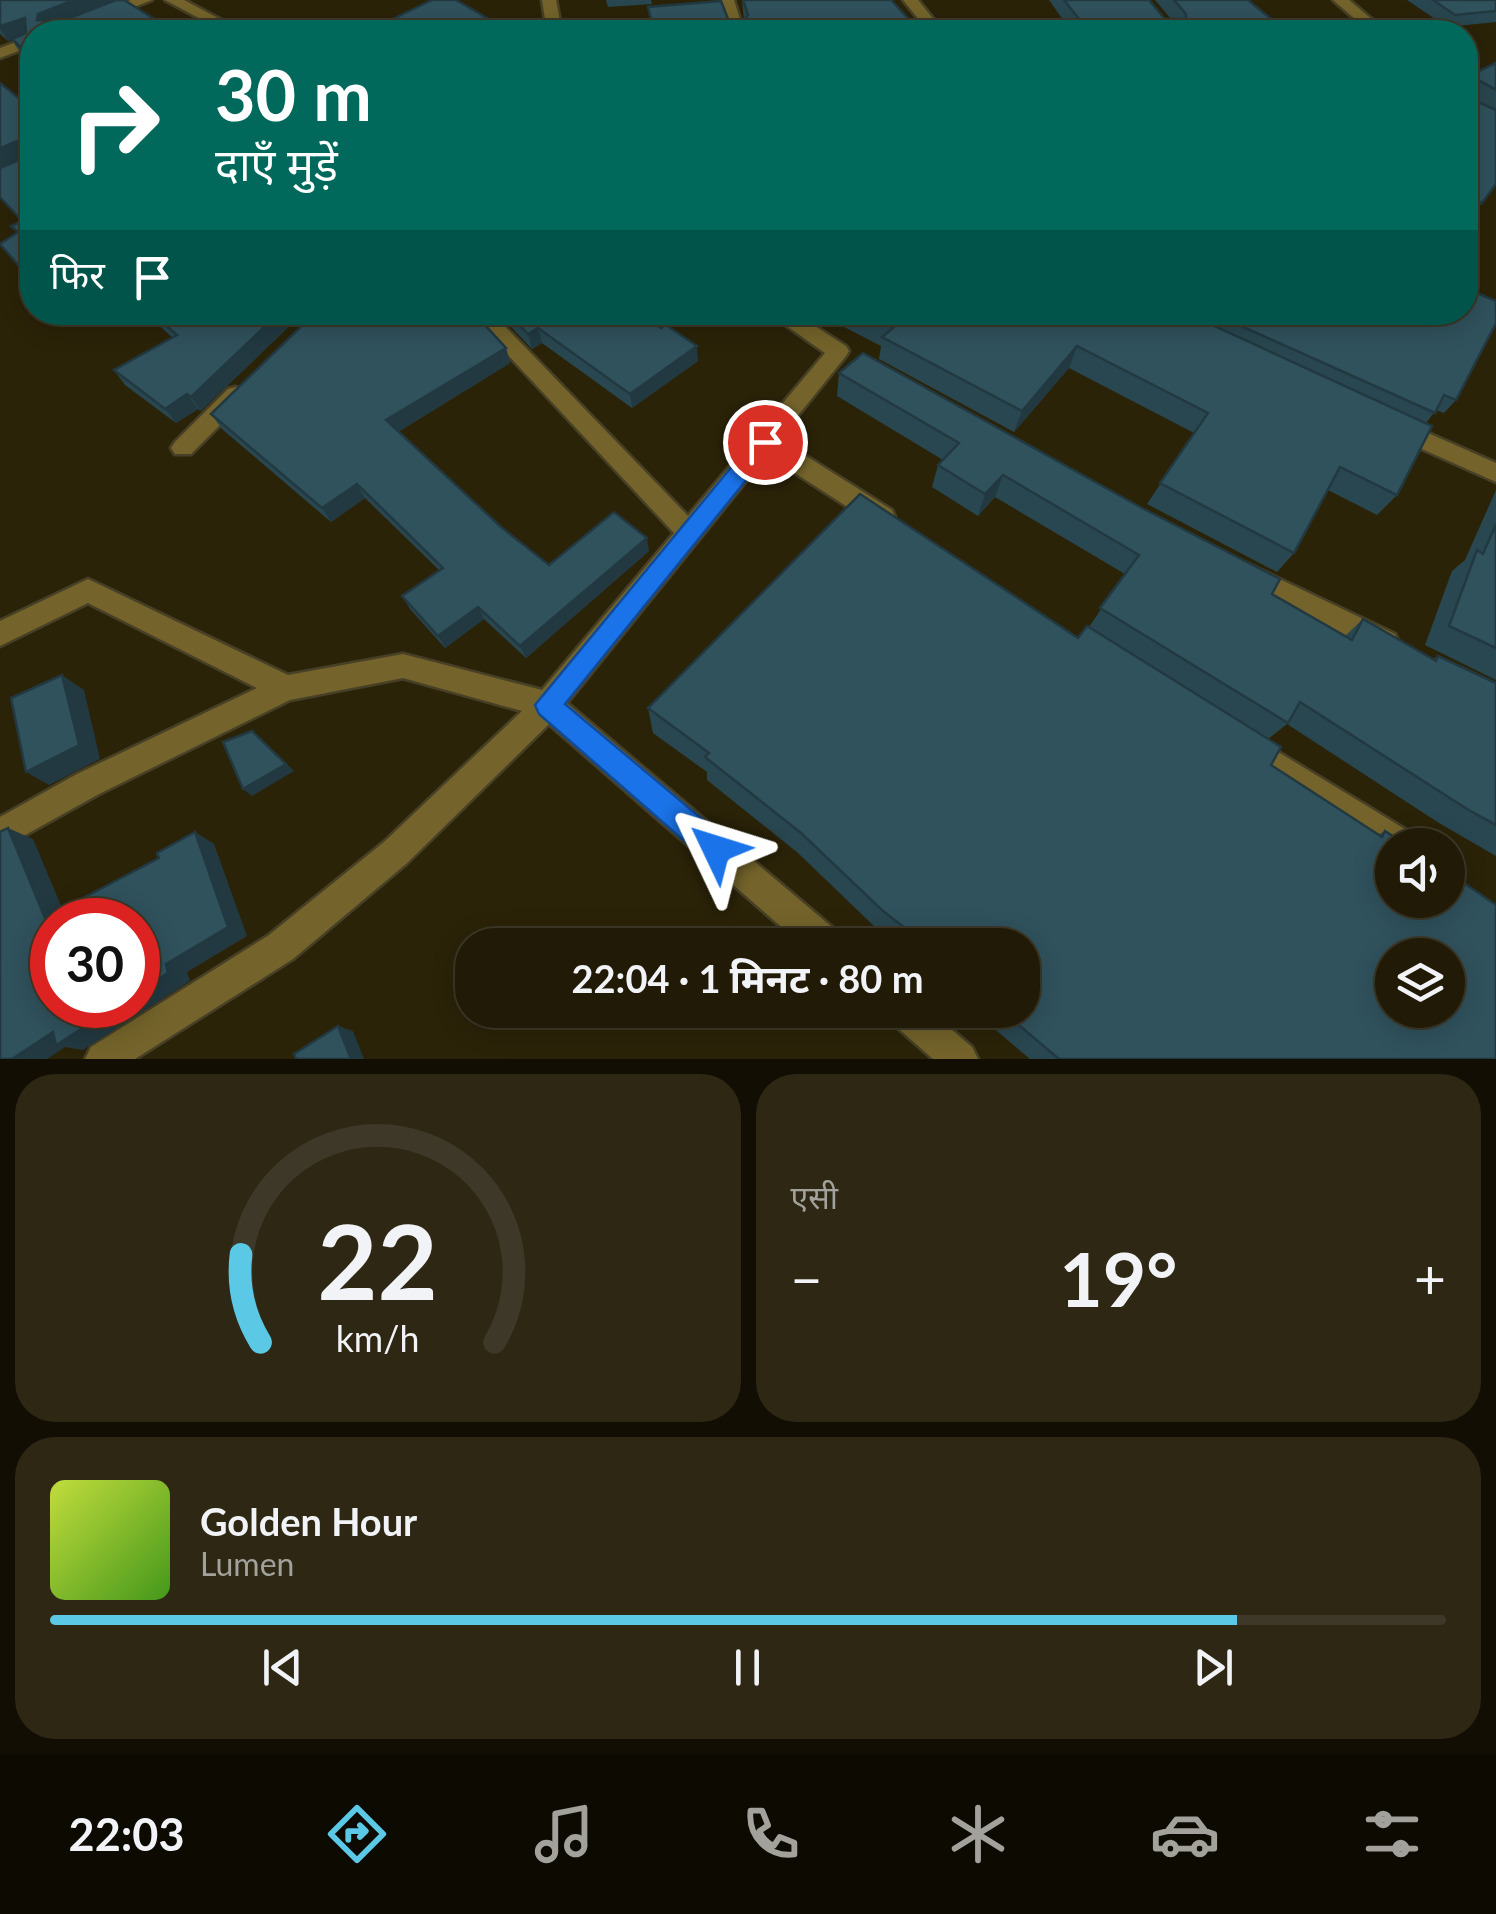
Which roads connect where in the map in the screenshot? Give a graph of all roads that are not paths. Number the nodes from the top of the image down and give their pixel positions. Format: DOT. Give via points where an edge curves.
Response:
graph roads {
  1 [pos="145,0"];
  2 [pos="172,0"];
  3 [pos="910,0"];
  4 [pos="1340,0"];
  5 [pos="90,20"];
  6 [pos="212,20"];
  7 [pos="927,20"];
  8 [pos="1364,20"];
  9 [pos="490,325"];
  10 [pos="798,325"];
  11 [pos="256,374"];
  12 [pos="1372,417"];
  13 [pos="765,442"];
  14 [pos="183,448"];
  15 [pos="1496,473"];
  16 [pos="899,526"];
  17 [pos="690,534"];
  18 [pos="1221,560"];
  19 [pos="0,634"];
  20 [pos="1410,656"];
  21 [pos="286,688"];
  22 [pos="548,705"];
  23 [pos="1218,728"];
  24 [pos="1375,828"];
  25 [pos="0,834"];
  26 [pos="807,928"];
  27 [pos="924,1028"];
  28 [pos="102,1059"];
  29 [pos="960,1059"];
  1 -- 5 [label="street"];
  2 -- 6 [label="street"];
  3 -- 7 [label="street"];
  4 -- 8 [label="street"];
  9 -- 17 [label="street"];
  10 -- 13 [label="street" via="846,356"];
  11 -- 14 [label="street"];
  12 -- 15 [label="street"];
  13 -- 16 [label="street"];
  13 -- 17 [label="street"];
  17 -- 22 [label="street"];
  18 -- 20 [label="street"];
  19 -- 21 [label="street" via="88,590"];
  21 -- 22 [label="street" via="403,666"];
  21 -- 25 [label="street"];
  22 -- 26 [label="street"];
  22 -- 28 [label="street" via="395,853 281,948"];
  23 -- 24 [label="street"];
  27 -- 29 [label="street"];
}
